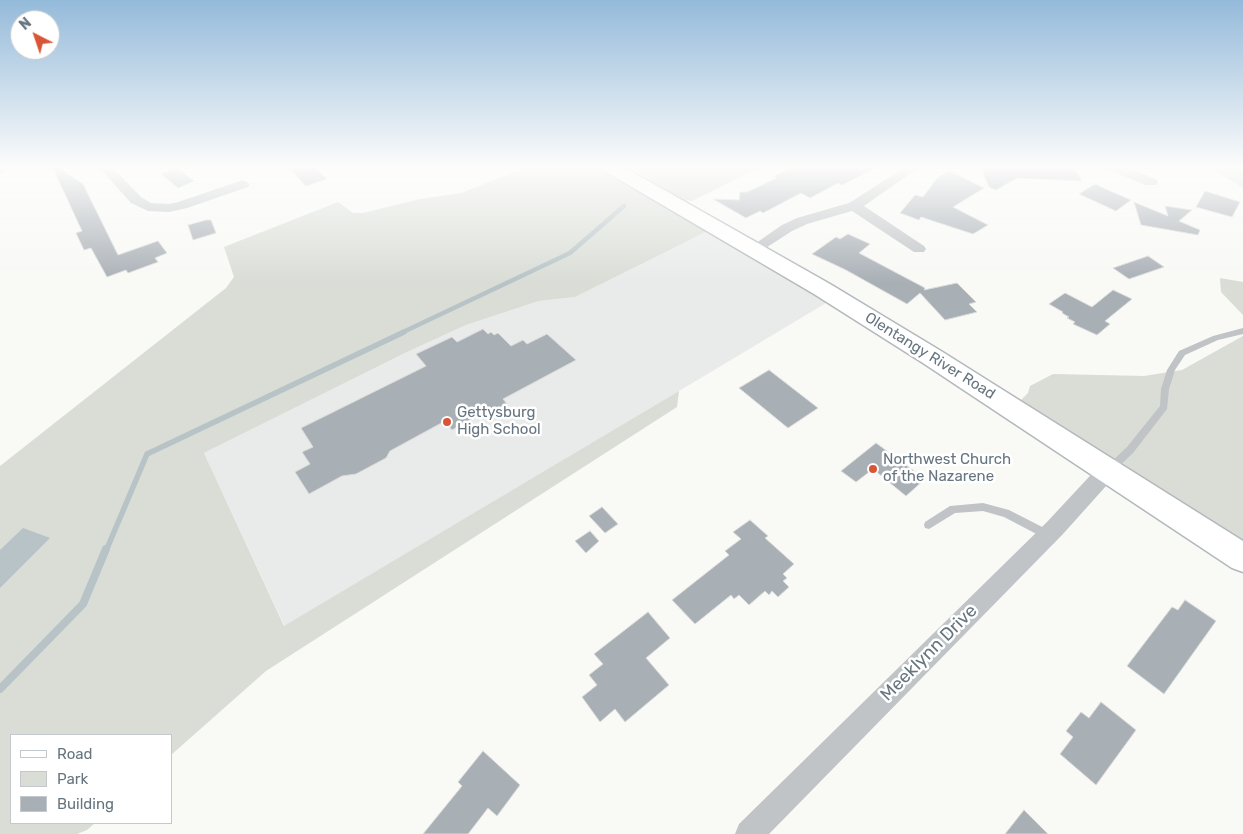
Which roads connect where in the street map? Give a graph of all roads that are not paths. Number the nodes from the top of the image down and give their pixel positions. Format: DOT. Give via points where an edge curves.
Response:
graph roads {
  1 [pos="144,205"];
  2 [pos="182,205"];
  3 [pos="676,205"];
  4 [pos="854,206"];
  5 [pos="753,250"];
  6 [pos="919,250"];
  7 [pos="1243,332"];
  8 [pos="1108,470"];
  9 [pos="929,525"];
  10 [pos="1048,535"];
  11 [pos="1243,558"];
  12 [pos="750,834"];
  1 -- 2 [label="street" via="169,208"];
  3 -- 5 [label="main road, Olentangy River Road"];
  4 -- 5 [label="street" via="794,224"];
  4 -- 6 [label="street"];
  5 -- 8 [label="main road, Olentangy River Road" via="932,357"];
  7 -- 8 [label="lane" via="1216,338 1182,353 1171,370 1164,407 1130,450"];
  8 -- 10 [label="street, Meeklynn Drive"];
  8 -- 11 [label="main road, Olentangy River Road"];
  9 -- 10 [label="lane" via="953,509 984,507 1006,513"];
  10 -- 12 [label="street, Meeklynn Drive"];
}
